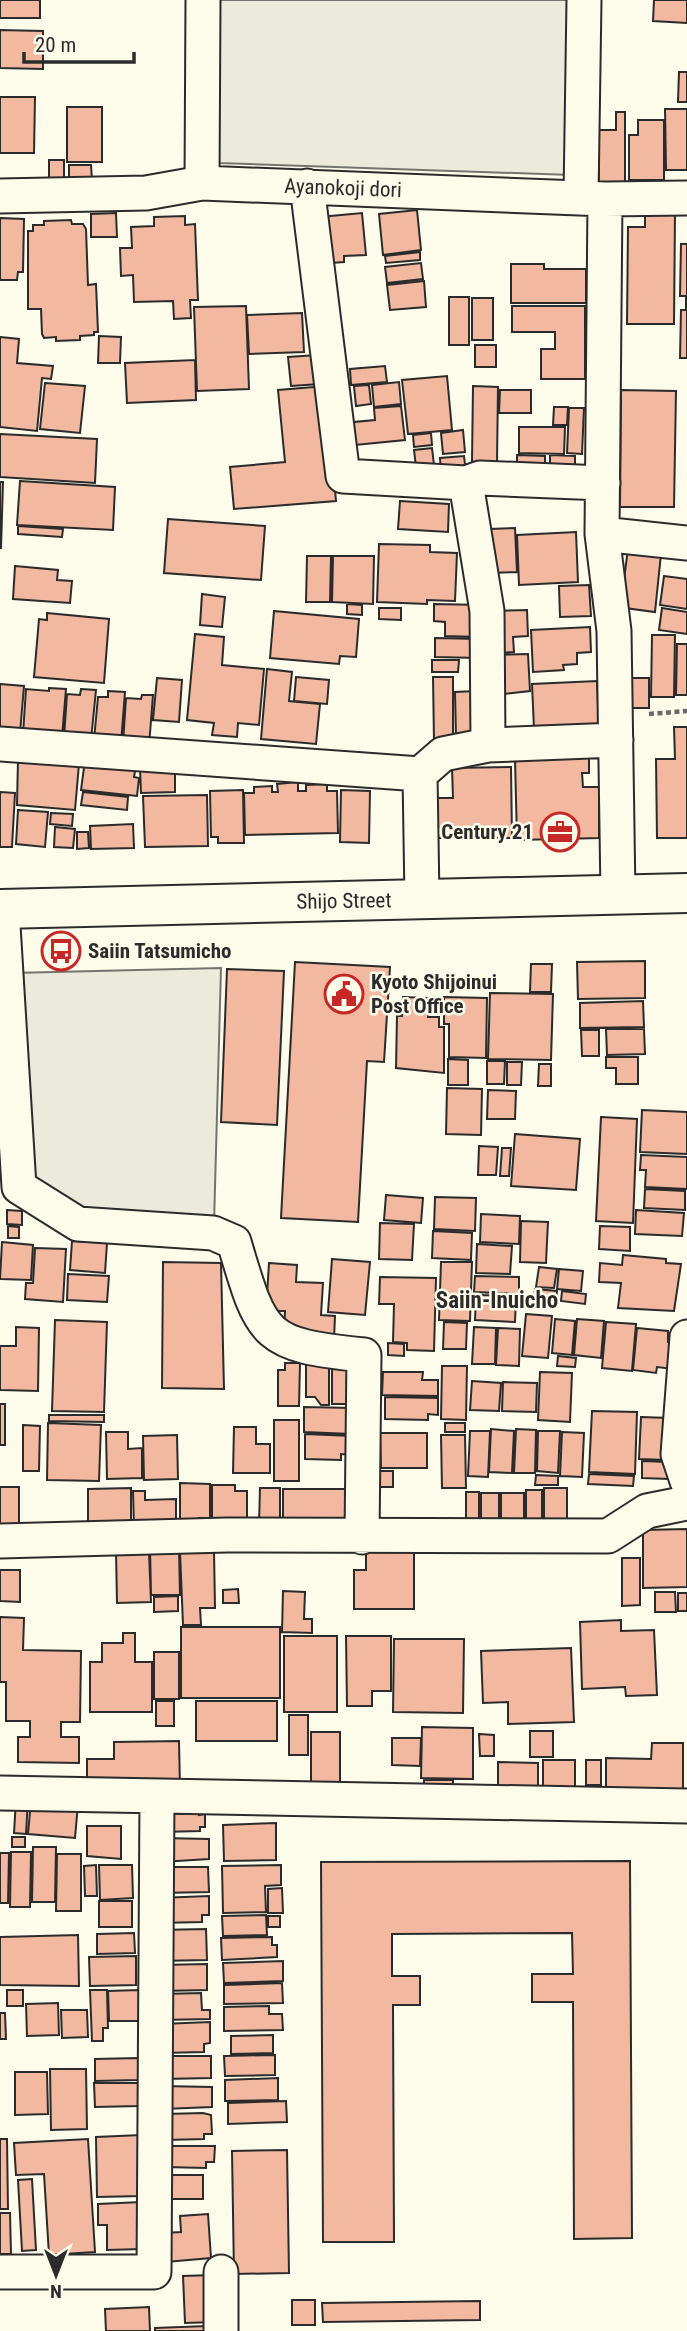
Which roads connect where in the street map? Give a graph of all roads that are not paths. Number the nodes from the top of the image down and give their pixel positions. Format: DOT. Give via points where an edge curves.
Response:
graph roads {
  1 [pos="203,0"];
  2 [pos="584,0"];
  3 [pos="202,183"];
  4 [pos="307,186"];
  5 [pos="0,196"];
  6 [pos="593,198"];
  7 [pos="687,198"];
  8 [pos="466,483"];
  9 [pos="603,483"];
  10 [pos="602,534"];
  11 [pos="687,543"];
  12 [pos="616,740"];
  13 [pos="0,744"];
  14 [pos="488,745"];
  15 [pos="420,774"];
  16 [pos="687,893"];
  17 [pos="618,895"];
  18 [pos="422,899"];
  19 [pos="1,909"];
  20 [pos="687,1337"];
  21 [pos="687,1481"];
  22 [pos="687,1503"];
  23 [pos="362,1537"];
  24 [pos="0,1541"];
  25 [pos="0,1793"];
  26 [pos="157,1796"];
  27 [pos="687,1806"];
  28 [pos="0,2272"];
  29 [pos="221,2272"];
  30 [pos="221,2331"];
  1 -- 3 [label="street"];
  2 -- 6 [label="street"];
  3 -- 4 [label="street, Ayanokoji dori"];
  3 -- 5 [label="street, Ayanokoji dori" via="146,193"];
  4 -- 6 [label="street, Ayanokoji dori"];
  4 -- 8 [label="street" via="343,476"];
  6 -- 7 [label="street, Ayanokoji dori"];
  6 -- 9 [label="street"];
  8 -- 9 [label="street" via="481,478"];
  8 -- 14 [label="street" via="488,611"];
  9 -- 10 [label="street"];
  10 -- 11 [label="street"];
  10 -- 12 [label="street" via="614,631"];
  12 -- 14 [label="street"];
  12 -- 17 [label="street"];
  13 -- 15 [label="street"];
  14 -- 15 [label="street" via="443,754"];
  15 -- 18 [label="street"];
  16 -- 17 [label="main road, Shijo Street"];
  17 -- 18 [label="main road, Shijo Street"];
  18 -- 19 [label="main road, Shijo Street"];
  19 -- 23 [label="street" via="19,1187 78,1224 213,1233 234,1242 261,1322 285,1342 364,1355"];
  20 -- 21 [label="street" via="678,1454"];
  22 -- 23 [label="street" via="647,1511 608,1536"];
  23 -- 24 [label="street"];
  25 -- 26 [label="street"];
  26 -- 27 [label="street"];
  26 -- 28 [label="street" via="154,2272"];
  29 -- 30 [label="street"];
}
